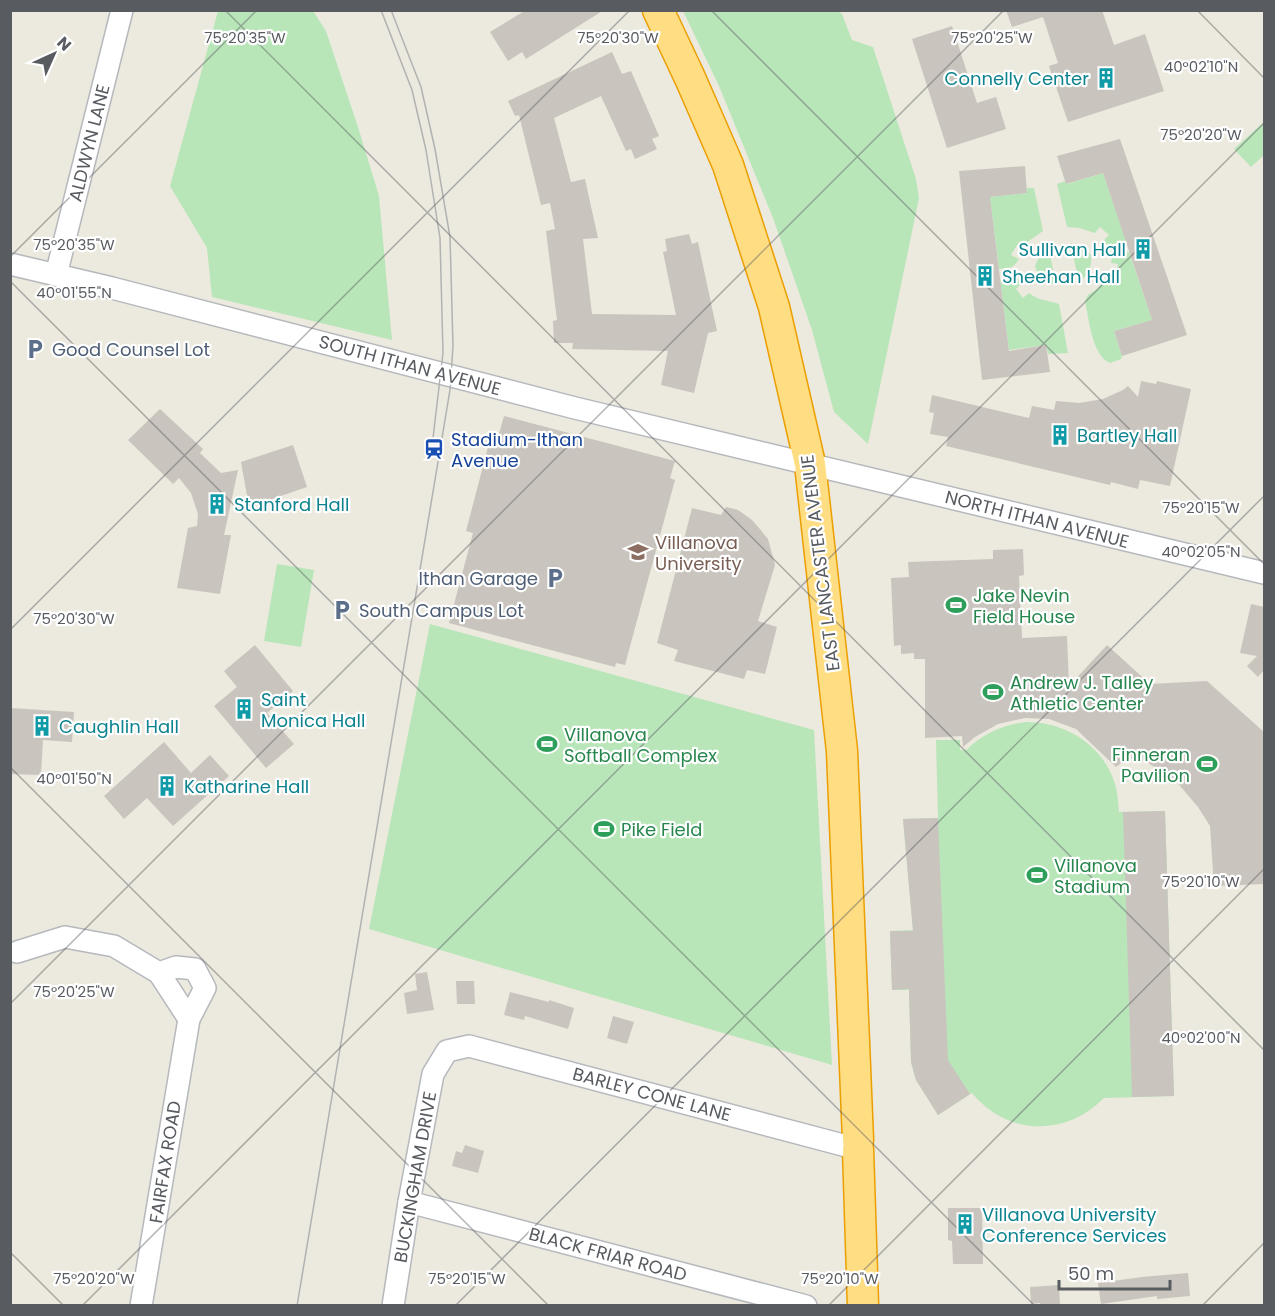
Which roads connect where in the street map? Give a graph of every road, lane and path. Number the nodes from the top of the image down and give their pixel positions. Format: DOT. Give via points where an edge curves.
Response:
graph roads {
  1 [pos="122,10"];
  2 [pos="658,10"];
  3 [pos="10,264"];
  4 [pos="56,275"];
  5 [pos="810,464"];
  6 [pos="1264,573"];
  7 [pos="13,953"];
  8 [pos="159,973"];
  9 [pos="189,1019"];
  10 [pos="447,1051"];
  11 [pos="858,1144"];
  12 [pos="409,1202"];
  13 [pos="141,1305"];
  14 [pos="393,1305"];
  15 [pos="806,1305"];
  16 [pos="863,1305"];
  1 -- 4 [label="street, ALDWYN LANE"];
  2 -- 5 [label="highway, EAST LANCASTER AVENUE" via="728,165 774,307"];
  3 -- 4 [label="street, SOUTH ITHAN AVENUE"];
  4 -- 5 [label="street, SOUTH ITHAN AVENUE"];
  5 -- 6 [label="street, NORTH ITHAN AVENUE"];
  5 -- 11 [label="highway, EAST LANCASTER AVENUE" via="842,751"];
  7 -- 8 [label="street" via="65,937 114,946"];
  8 -- 9 [label="street"];
  8 -- 9 [label="street, FAIRFAX ROAD" via="176,967 195,969 205,988"];
  9 -- 13 [label="street, FAIRFAX ROAD"];
  10 -- 11 [label="street, BARLEY CONE LANE" via="469,1046"];
  10 -- 12 [label="street, BUCKINGHAM DRIVE" via="433,1074"];
  11 -- 16 [label="highway, EAST LANCASTER AVENUE"];
  12 -- 14 [label="street, BUCKINGHAM DRIVE"];
  12 -- 15 [label="street, BLACK FRIAR ROAD"];
}
